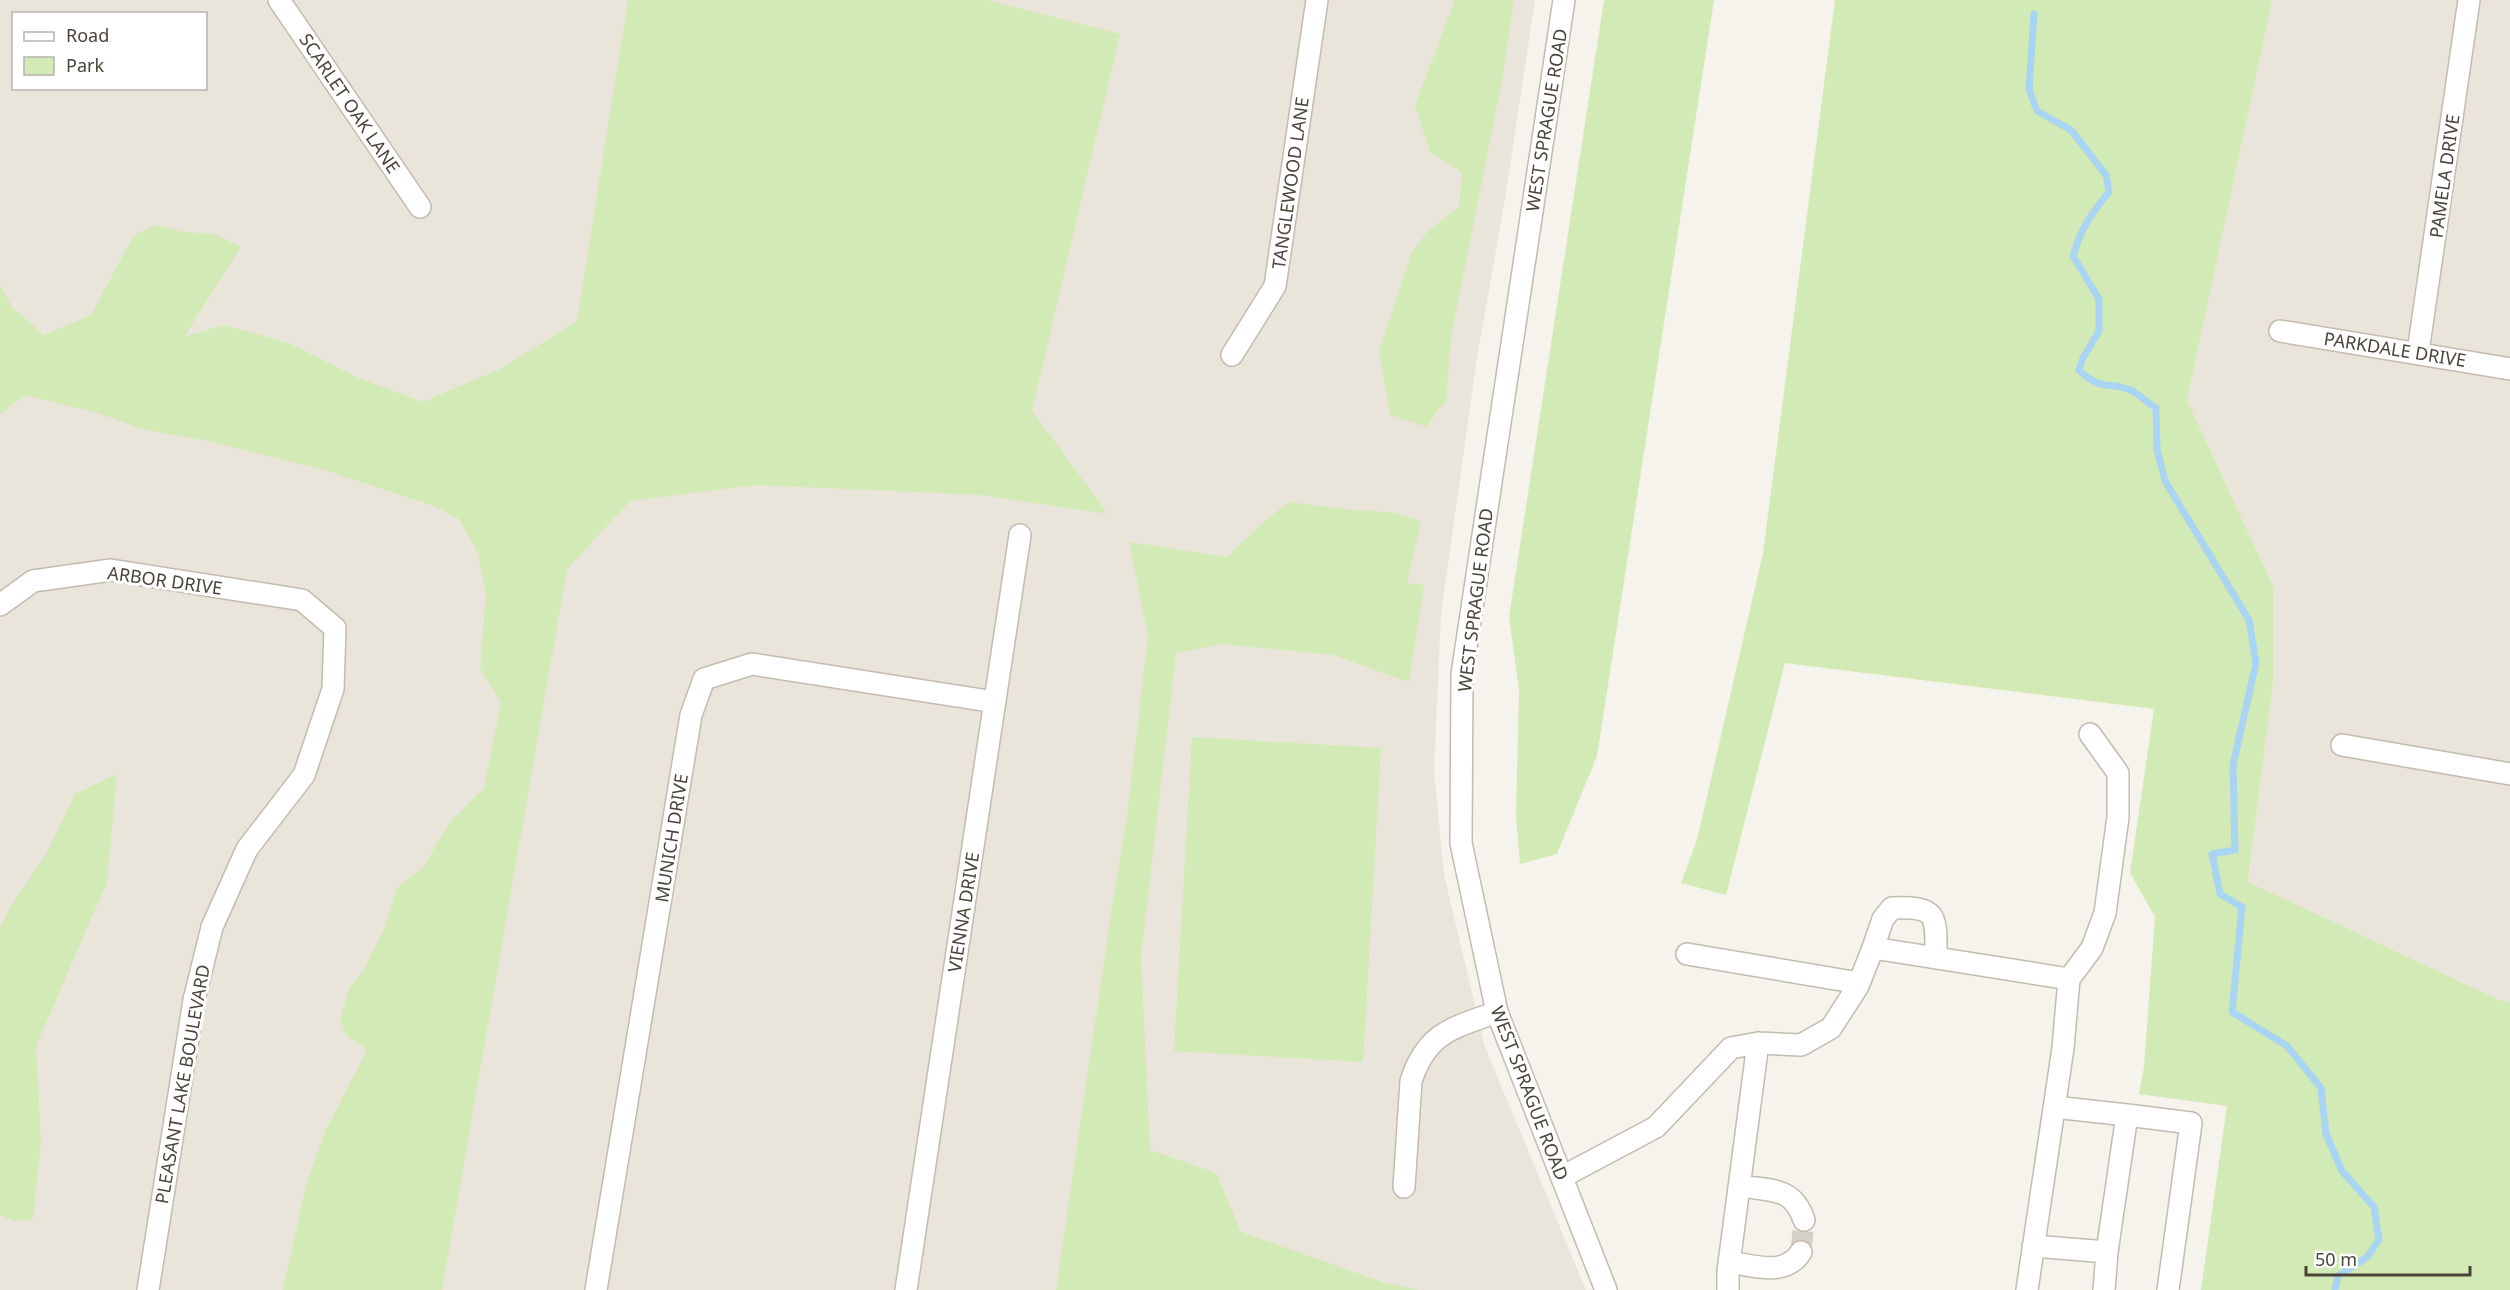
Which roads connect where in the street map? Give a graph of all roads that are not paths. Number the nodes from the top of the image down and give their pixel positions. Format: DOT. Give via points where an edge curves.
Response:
graph roads {
  1 [pos="1317,0"];
  2 [pos="1564,0"];
  3 [pos="2469,0"];
  4 [pos="281,1"];
  5 [pos="420,207"];
  6 [pos="2280,331"];
  7 [pos="2418,352"];
  8 [pos="1232,355"];
  9 [pos="2510,369"];
  10 [pos="1020,535"];
  11 [pos="302,600"];
  12 [pos="0,605"];
  13 [pos="995,702"];
  14 [pos="2090,734"];
  15 [pos="2342,745"];
  16 [pos="2510,774"];
  17 [pos="1873,948"];
  18 [pos="1687,954"];
  19 [pos="1936,956"];
  20 [pos="2069,979"];
  21 [pos="1859,983"];
  22 [pos="1497,1012"];
  23 [pos="1758,1043"];
  24 [pos="2054,1107"];
  25 [pos="2127,1115"];
  26 [pos="1562,1177"];
  27 [pos="1741,1186"];
  28 [pos="1404,1187"];
  29 [pos="1804,1220"];
  30 [pos="2034,1246"];
  31 [pos="1801,1252"];
  32 [pos="2107,1252"];
  33 [pos="1730,1262"];
  34 [pos="148,1290"];
  35 [pos="596,1290"];
  36 [pos="906,1290"];
  37 [pos="1606,1290"];
  38 [pos="1728,1290"];
  39 [pos="2027,1290"];
  40 [pos="2104,1290"];
  41 [pos="2168,1290"];
  1 -- 8 [label="street, TANGLEWOOD LANE" via="1275,286"];
  2 -- 22 [label="street, WEST SPRAGUE ROAD" via="1462,674 1461,843"];
  3 -- 7 [label="street, PAMELA DRIVE"];
  4 -- 5 [label="street, SCARLET OAK LANE"];
  6 -- 7 [label="street, PARKDALE DRIVE"];
  7 -- 9 [label="street, PARKDALE DRIVE"];
  10 -- 13 [label="street, VIENNA DRIVE"];
  11 -- 12 [label="street, ARBOR DRIVE" via="111,570 33,581"];
  11 -- 34 [label="street, PLEASANT LAKE BOULEVARD" via="335,628 333,688 304,775 248,849 212,927 194,999"];
  13 -- 35 [label="street, MUNICH DRIVE" via="752,664 704,679 691,714"];
  13 -- 36 [label="street, VIENNA DRIVE"];
  14 -- 20 [label="street" via="2118,773 2118,817 2105,913 2092,948"];
  15 -- 16 [label="street"];
  17 -- 19 [label="street"];
  17 -- 19 [label="street" via="1883,919 1892,908 1916,907 1928,911 1936,921"];
  17 -- 21 [label="street"];
  18 -- 21 [label="street"];
  19 -- 20 [label="street"];
  20 -- 24 [label="street"];
  21 -- 23 [label="street" via="1831,1028 1801,1045"];
  22 -- 26 [label="street, WEST SPRAGUE ROAD"];
  22 -- 28 [label="street" via="1452,1028 1424,1051 1416,1064 1411,1081"];
  23 -- 26 [label="street" via="1731,1048 1656,1127"];
  23 -- 27 [label="street"];
  24 -- 25 [label="street"];
  24 -- 30 [label="street"];
  25 -- 32 [label="street"];
  25 -- 41 [label="street" via="2191,1123"];
  26 -- 37 [label="street, WEST SPRAGUE ROAD"];
  27 -- 29 [label="street" via="1784,1192 1799,1205"];
  27 -- 33 [label="street"];
  30 -- 32 [label="street"];
  30 -- 39 [label="street"];
  31 -- 33 [label="street" via="1785,1267"];
  32 -- 40 [label="street"];
  33 -- 38 [label="street"];
}
